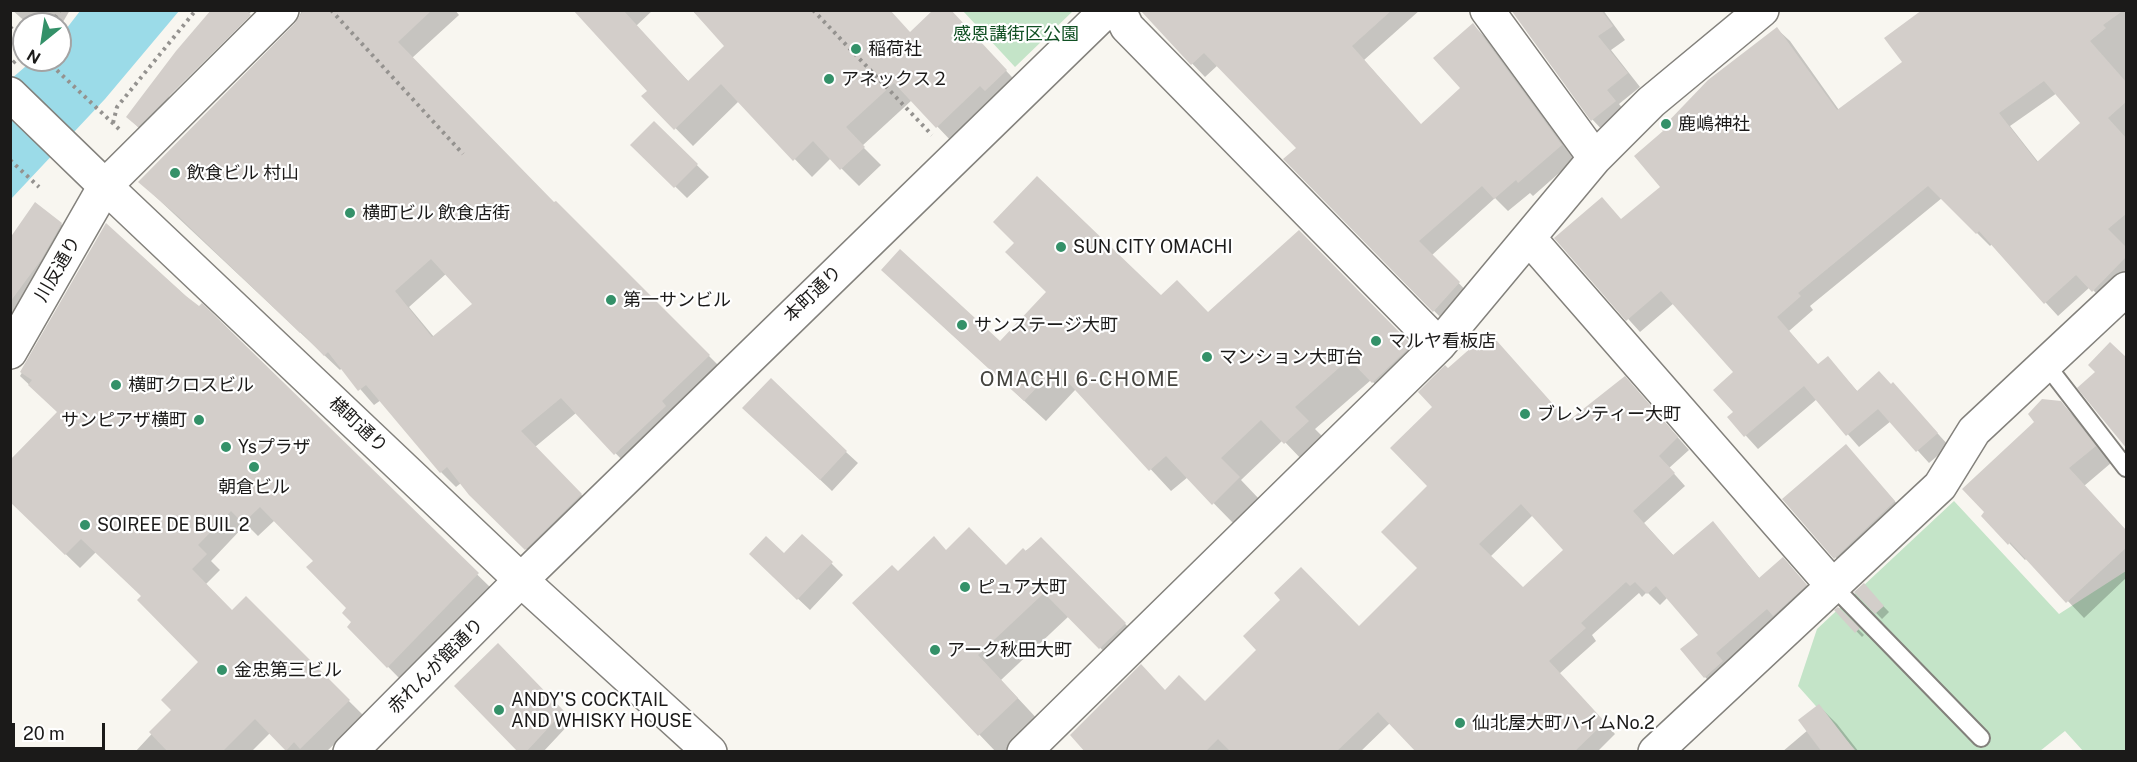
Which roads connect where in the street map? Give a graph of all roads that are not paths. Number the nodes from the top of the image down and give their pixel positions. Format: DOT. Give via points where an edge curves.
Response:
graph roads {
  1 [pos="282,10"];
  2 [pos="1107,10"];
  3 [pos="1119,10"];
  4 [pos="1487,10"];
  5 [pos="1762,10"];
  6 [pos="10,94"];
  7 [pos="1595,158"];
  8 [pos="105,186"];
  9 [pos="1529,238"];
  10 [pos="2127,289"];
  11 [pos="1439,345"];
  12 [pos="10,352"];
  13 [pos="2045,363"];
  14 [pos="2127,468"];
  15 [pos="521,580"];
  16 [pos="1832,585"];
  17 [pos="1981,738"];
  18 [pos="350,752"];
  19 [pos="710,752"];
  20 [pos="1023,752"];
  21 [pos="1655,752"];
  1 -- 8 [label="street, 川反通り"];
  2 -- 15 [label="street, 本町通り"];
  3 -- 11 [label="street" via="1126,27"];
  4 -- 7 [label="street"];
  5 -- 7 [label="street" via="1651,102"];
  6 -- 8 [label="street, 横町通り"];
  7 -- 9 [label="street"];
  8 -- 12 [label="street, 川反通り"];
  8 -- 15 [label="street, 横町通り"];
  9 -- 11 [label="street"];
  9 -- 16 [label="street"];
  10 -- 13 [label="street"];
  11 -- 20 [label="street"];
  13 -- 14 [label="lane"];
  13 -- 16 [label="street" via="1974,431 1940,486"];
  15 -- 18 [label="street, 赤れんが館通り"];
  15 -- 19 [label="street, 横町通り"];
  16 -- 17 [label="lane"];
  16 -- 21 [label="street"];
}
